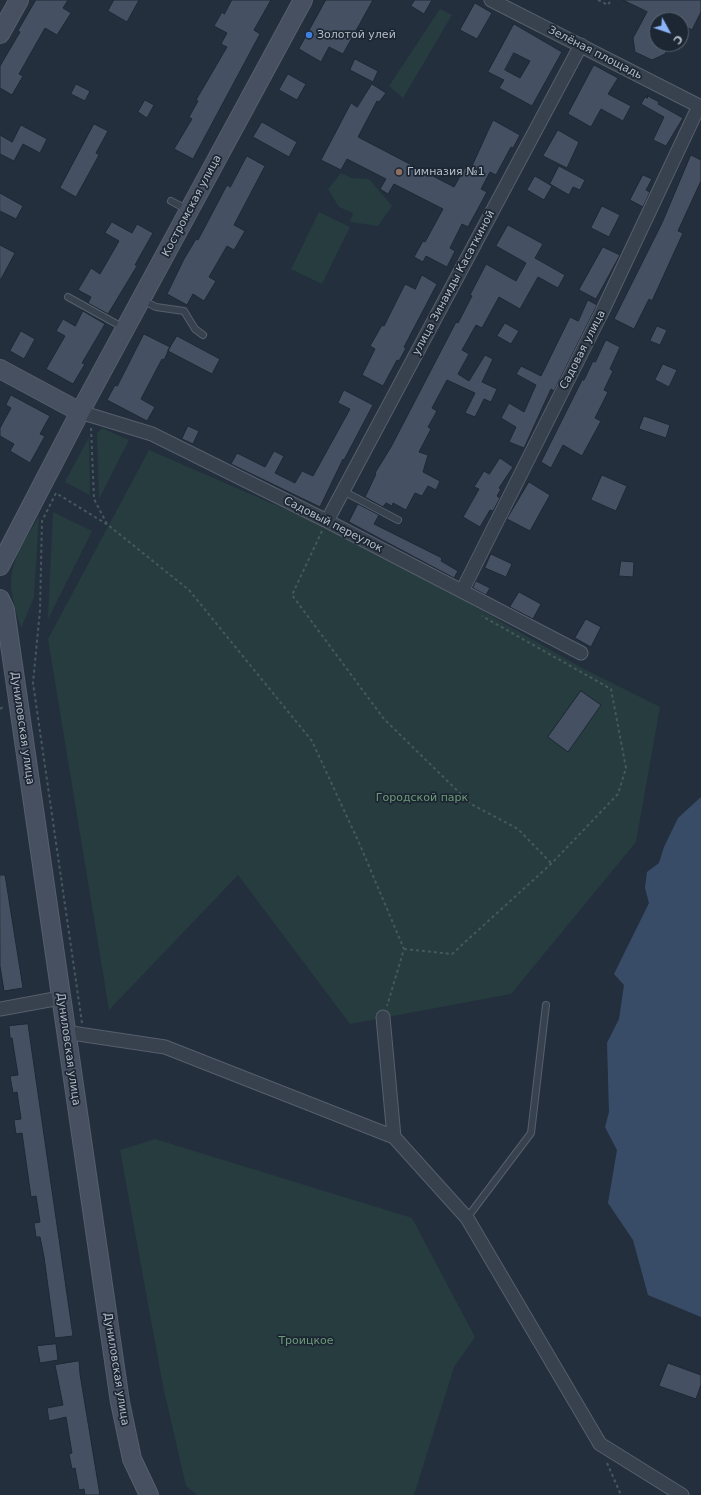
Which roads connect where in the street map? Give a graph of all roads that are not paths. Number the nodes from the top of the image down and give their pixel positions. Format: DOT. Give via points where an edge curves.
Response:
graph roads {
  1 [pos="19,0"];
  2 [pos="303,0"];
  3 [pos="490,0"];
  4 [pos="0,34"];
  5 [pos="581,45"];
  6 [pos="699,106"];
  7 [pos="171,201"];
  8 [pos="190,211"];
  9 [pos="68,297"];
  10 [pos="142,300"];
  11 [pos="125,329"];
  12 [pos="203,335"];
  13 [pos="0,369"];
  14 [pos="80,412"];
  15 [pos="343,491"];
  16 [pos="398,520"];
  17 [pos="327,521"];
  18 [pos="0,566"];
  19 [pos="462,592"];
  20 [pos="0,599"];
  21 [pos="581,653"];
  22 [pos="60,998"];
  23 [pos="546,1005"];
  24 [pos="0,1009"];
  25 [pos="383,1017"];
  26 [pos="65,1032"];
  27 [pos="394,1137"];
  28 [pos="467,1218"];
  29 [pos="149,1495"];
  30 [pos="682,1495"];
  1 -- 4 [label="main road"];
  2 -- 8 [label="main road, Костромская улица"];
  3 -- 5 [label="street, Зелёная площадь"];
  5 -- 6 [label="street, Зелёная площадь"];
  5 -- 15 [label="street, улица Зинаиды Касаткиной"];
  6 -- 19 [label="street, Садовая улица" via="602,312"];
  7 -- 8 [label="lane"];
  8 -- 10 [label="main road, Костромская улица"];
  9 -- 11 [label="lane"];
  10 -- 11 [label="main road, Костромская улица"];
  10 -- 12 [label="lane" via="156,307 184,311 195,329"];
  11 -- 14 [label="main road, Костромская улица"];
  13 -- 14 [label="main road"];
  14 -- 17 [label="street, Садовый переулок" via="152,434"];
  14 -- 18 [label="main road, Костромская улица"];
  15 -- 16 [label="lane"];
  15 -- 17 [label="street, улица Зинаиды Касаткиной"];
  17 -- 19 [label="street, Садовый переулок"];
  19 -- 21 [label="street, Садовый переулок"];
  20 -- 22 [label="main road, Дуниловская улица" via="5,610"];
  22 -- 24 [label="street"];
  22 -- 26 [label="main road, Дуниловская улица"];
  23 -- 28 [label="lane" via="531,1134"];
  25 -- 27 [label="street"];
  26 -- 27 [label="street" via="165,1047"];
  26 -- 29 [label="main road, Дуниловская улица" via="120,1402 132,1459"];
  27 -- 28 [label="street"];
  28 -- 30 [label="street" via="600,1444"];
}
